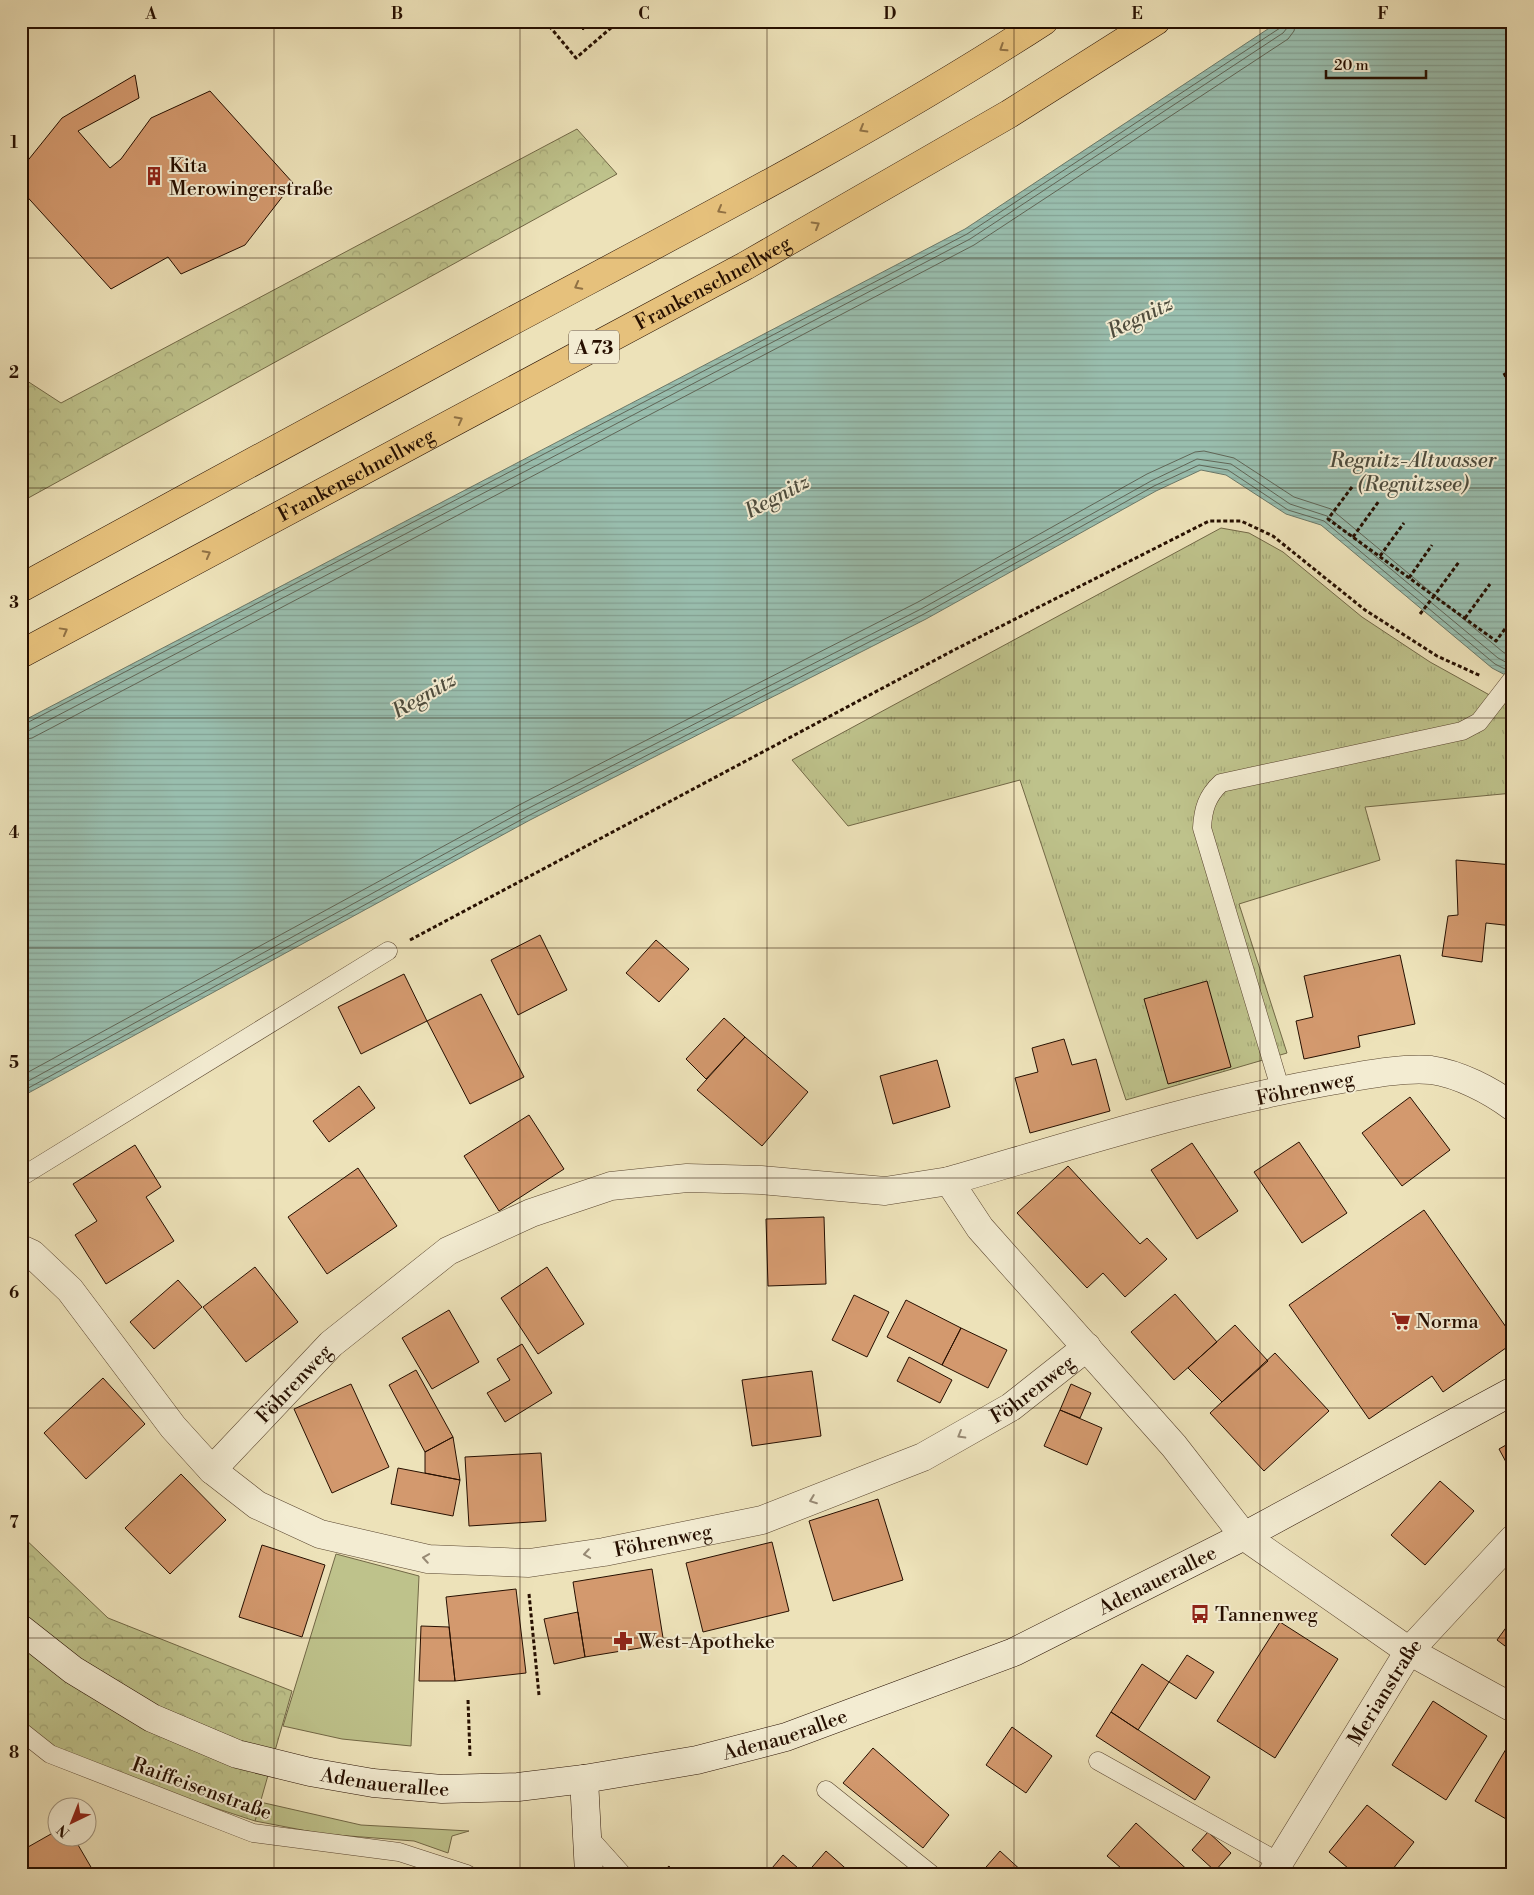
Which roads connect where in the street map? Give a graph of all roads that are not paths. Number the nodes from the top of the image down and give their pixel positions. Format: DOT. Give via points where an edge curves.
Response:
graph roads {
  1 [pos="1044,21"];
  2 [pos="1156,21"];
  3 [pos="21,588"];
  4 [pos="21,654"];
  5 [pos="1509,683"];
  6 [pos="388,951"];
  7 [pos="1281,1090"];
  8 [pos="1513,1107"];
  9 [pos="21,1177"];
  10 [pos="948,1181"];
  11 [pos="21,1249"];
  12 [pos="1087,1347"];
  13 [pos="1513,1391"];
  14 [pos="212,1470"];
  15 [pos="1244,1536"];
  16 [pos="1513,1539"];
  17 [pos="21,1629"];
  18 [pos="1409,1651"];
  19 [pos="1513,1708"];
  20 [pos="21,1731"];
  21 [pos="1098,1761"];
  22 [pos="584,1779"];
  23 [pos="826,1790"];
  24 [pos="588,1836"];
  25 [pos="1275,1868"];
  26 [pos="467,1874"];
  27 [pos="589,1874"];
  28 [pos="622,1874"];
  29 [pos="931,1874"];
  1 -- 3 [label="highway, one-way" via="982,61 722,209"];
  4 -- 2 [label="highway, Frankenschnellweg / A 73, one-way" via="745,266 1009,114"];
  5 -- 7 [label="lane" via="1479,722 1462,731 1221,782 1210,794 1202,811 1202,828"];
  6 -- 9 [label="lane"];
  7 -- 8 [label="street, Föhrenweg" via="1378,1073 1430,1070 1459,1078 1496,1095"];
  7 -- 10 [label="street, Föhrenweg"];
  10 -- 12 [label="street, Föhrenweg" via="980,1228"];
  10 -- 14 [label="street, Föhrenweg" via="885,1191 761,1180 688,1178 611,1186 532,1213 448,1251 331,1344"];
  11 -- 14 [label="street, Föhrenweg" via="32,1254 70,1290 173,1427"];
  12 -- 14 [label="street, Föhrenweg, one-way" via="1011,1407 924,1457 762,1520 604,1552 529,1563 428,1559 320,1534 257,1505"];
  12 -- 15 [label="street, Föhrenweg" via="1174,1446"];
  13 -- 15 [label="street, Adenauerallee"];
  15 -- 18 [label="street"];
  15 -- 22 [label="street, Adenauerallee" via="1014,1652 905,1694 786,1737 697,1760"];
  16 -- 18 [label="street, Merianstraße"];
  17 -- 22 [label="street, Adenauerallee" via="73,1670 152,1718 237,1754 373,1783 442,1789 518,1787"];
  18 -- 19 [label="street"];
  18 -- 25 [label="street, Merianstraße"];
  20 -- 26 [label="lane, Raiffeisenstraße" via="50,1754 253,1833 399,1852"];
  21 -- 25 [label="lane, Merianstraße"];
  22 -- 24 [label="street"];
  23 -- 29 [label="lane"];
  24 -- 27 [label="street"];
  24 -- 28 [label="lane"];
}
